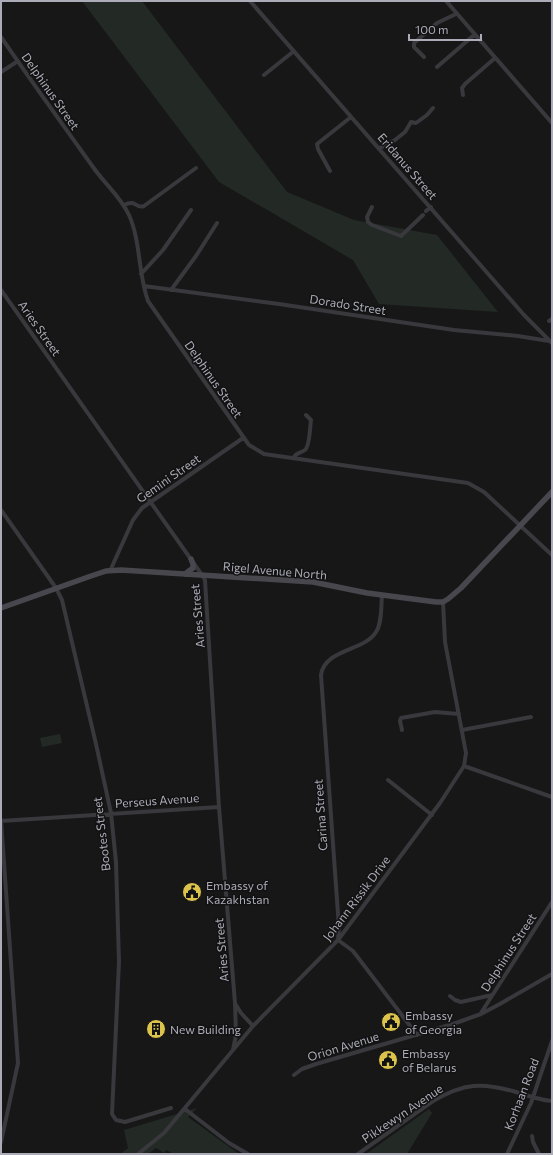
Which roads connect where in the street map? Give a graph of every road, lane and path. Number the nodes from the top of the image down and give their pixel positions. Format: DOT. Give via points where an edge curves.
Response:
graph roads {
  1 [pos="250,1"];
  2 [pos="446,1"];
  3 [pos="456,14"];
  4 [pos="474,35"];
  5 [pos="1,37"];
  6 [pos="294,51"];
  7 [pos="424,57"];
  8 [pos="495,58"];
  9 [pos="18,61"];
  10 [pos="437,67"];
  11 [pos="1,72"];
  12 [pos="264,75"];
  13 [pos="463,95"];
  14 [pos="433,108"];
  15 [pos="351,117"];
  16 [pos="552,123"];
  17 [pos="380,148"];
  18 [pos="196,168"];
  19 [pos="330,171"];
  20 [pos="124,205"];
  21 [pos="372,206"];
  22 [pos="431,207"];
  23 [pos="191,210"];
  24 [pos="217,223"];
  25 [pos="141,274"];
  26 [pos="144,286"];
  27 [pos="1,290"];
  28 [pos="172,290"];
  29 [pos="551,342"];
  30 [pos="306,415"];
  31 [pos="243,438"];
  32 [pos="294,457"];
  33 [pos="552,492"];
  34 [pos="151,502"];
  35 [pos="1,510"];
  36 [pos="520,525"];
  37 [pos="552,555"];
  38 [pos="191,559"];
  39 [pos="110,571"];
  40 [pos="184,574"];
  41 [pos="202,575"];
  42 [pos="56,588"];
  43 [pos="382,595"];
  44 [pos="443,602"];
  45 [pos="1,608"];
  46 [pos="459,714"];
  47 [pos="531,716"];
  48 [pos="402,730"];
  49 [pos="462,730"];
  50 [pos="464,766"];
  51 [pos="388,780"];
  52 [pos="552,798"];
  53 [pos="220,807"];
  54 [pos="111,813"];
  55 [pos="432,814"];
  56 [pos="1,821"];
  57 [pos="552,902"];
  58 [pos="338,940"];
  59 [pos="552,974"];
  60 [pos="492,995"];
  61 [pos="450,996"];
  62 [pos="235,1003"];
  63 [pos="481,1014"];
  64 [pos="253,1026"];
  65 [pos="417,1035"];
  66 [pos="552,1041"];
  67 [pos="233,1050"];
  68 [pos="294,1075"];
  69 [pos="533,1097"];
  70 [pos="552,1101"];
  71 [pos="171,1108"];
  72 [pos="185,1109"];
  73 [pos="532,1136"];
  74 [pos="1,1142"];
  75 [pos="138,1154"];
  76 [pos="248,1154"];
  77 [pos="358,1154"];
  78 [pos="507,1154"];
  79 [pos="539,1154"];
  1 -- 6 [label="street, Eridanus Street"];
  2 -- 3 [label="street"];
  3 -- 4 [label="street"];
  3 -- 7 [label="street" via="437,23 414,43 414,47"];
  4 -- 8 [label="street"];
  4 -- 10 [label="street"];
  5 -- 9 [label="street, Delphinus Street"];
  6 -- 12 [label="street"];
  6 -- 15 [label="street, Eridanus Street"];
  8 -- 13 [label="street" via="465,84 462,88"];
  8 -- 16 [label="street"];
  9 -- 11 [label="street"];
  9 -- 20 [label="street, Delphinus Street" via="96,172"];
  14 -- 17 [label="street" via="427,116 416,123 411,122 405,132"];
  15 -- 17 [label="street, Eridanus Street"];
  15 -- 19 [label="street" via="317,144"];
  17 -- 22 [label="street, Eridanus Street"];
  18 -- 20 [label="street" via="144,206 132,202"];
  20 -- 25 [label="street, Delphinus Street" via="133,228"];
  21 -- 22 [label="street" via="367,217 368,222 400,236"];
  22 -- 29 [label="street, Eridanus Street"];
  23 -- 25 [label="street" via="163,250"];
  24 -- 28 [label="street"];
  25 -- 26 [label="street, Delphinus Street"];
  26 -- 28 [label="street, Dorado Street"];
  26 -- 31 [label="street, Delphinus Street" via="152,309"];
  27 -- 34 [label="street, Aries Street"];
  28 -- 29 [label="street, Dorado Street"];
  30 -- 32 [label="street" via="311,420 308,443 305,450"];
  31 -- 32 [label="street, Delphinus Street" via="254,449 264,454"];
  31 -- 34 [label="street, Gemini Street"];
  32 -- 36 [label="street, Delphinus Street" via="468,483 484,492"];
  33 -- 36 [label="main road"];
  34 -- 38 [label="street, Aries Street"];
  34 -- 39 [label="street, Gemini Street" via="132,520"];
  35 -- 42 [label="street, Bootes Street"];
  36 -- 37 [label="street, Delphinus Street"];
  36 -- 44 [label="main road" via="462,588"];
  38 -- 40 [label="main road" via="193,568"];
  38 -- 41 [label="street, Aries Street"];
  39 -- 40 [label="main road, Rigel Avenue North"];
  39 -- 42 [label="main road, Rigel Avenue North"];
  40 -- 41 [label="main road, Rigel Avenue North"];
  41 -- 43 [label="main road, Rigel Avenue North" via="313,582"];
  41 -- 53 [label="street, Aries Street" via="206,587"];
  42 -- 45 [label="main road, Rigel Avenue North"];
  42 -- 54 [label="street, Bootes Street" via="65,610"];
  43 -- 44 [label="main road, Rigel Avenue North"];
  43 -- 58 [label="street, Carina Street" via="376,632 367,640 329,659 320,675"];
  44 -- 46 [label="street" via="445,642"];
  46 -- 48 [label="street" via="435,712 401,718"];
  46 -- 49 [label="street"];
  47 -- 49 [label="street"];
  49 -- 50 [label="street" via="466,752"];
  50 -- 52 [label="street"];
  50 -- 55 [label="street, Johann Rissik Drive"];
  51 -- 55 [label="street"];
  53 -- 54 [label="street, Perseus Avenue"];
  53 -- 62 [label="street, Aries Street"];
  54 -- 56 [label="street, Perseus Avenue"];
  54 -- 71 [label="street, Bootes Street" via="119,962 112,1114 116,1120 125,1122"];
  55 -- 58 [label="street, Johann Rissik Drive"];
  56 -- 74 [label="street" via="18,1063"];
  57 -- 60 [label="street, Delphinus Street"];
  58 -- 64 [label="street, Johann Rissik Drive"];
  58 -- 65 [label="street" via="353,951"];
  59 -- 63 [label="street, Orion Avenue"];
  60 -- 61 [label="street" via="461,1002"];
  60 -- 63 [label="street, Delphinus Street"];
  62 -- 64 [label="street"];
  62 -- 67 [label="street, Aries Street" via="236,1035"];
  63 -- 65 [label="street, Orion Avenue"];
  64 -- 67 [label="street, Johann Rissik Drive"];
  65 -- 68 [label="street, Orion Avenue" via="316,1064"];
  66 -- 69 [label="street, Korhaan Road"];
  67 -- 72 [label="street, Johann Rissik Drive"];
  69 -- 70 [label="street, Pikkewyn Avenue"];
  69 -- 77 [label="street, Pikkewyn Avenue" via="488,1086 459,1089 433,1101"];
  69 -- 78 [label="street, Korhaan Road"];
  72 -- 75 [label="street, Johann Rissik Drive" via="164,1133"];
  72 -- 76 [label="street" via="229,1143"];
  73 -- 79 [label="street"];
}
